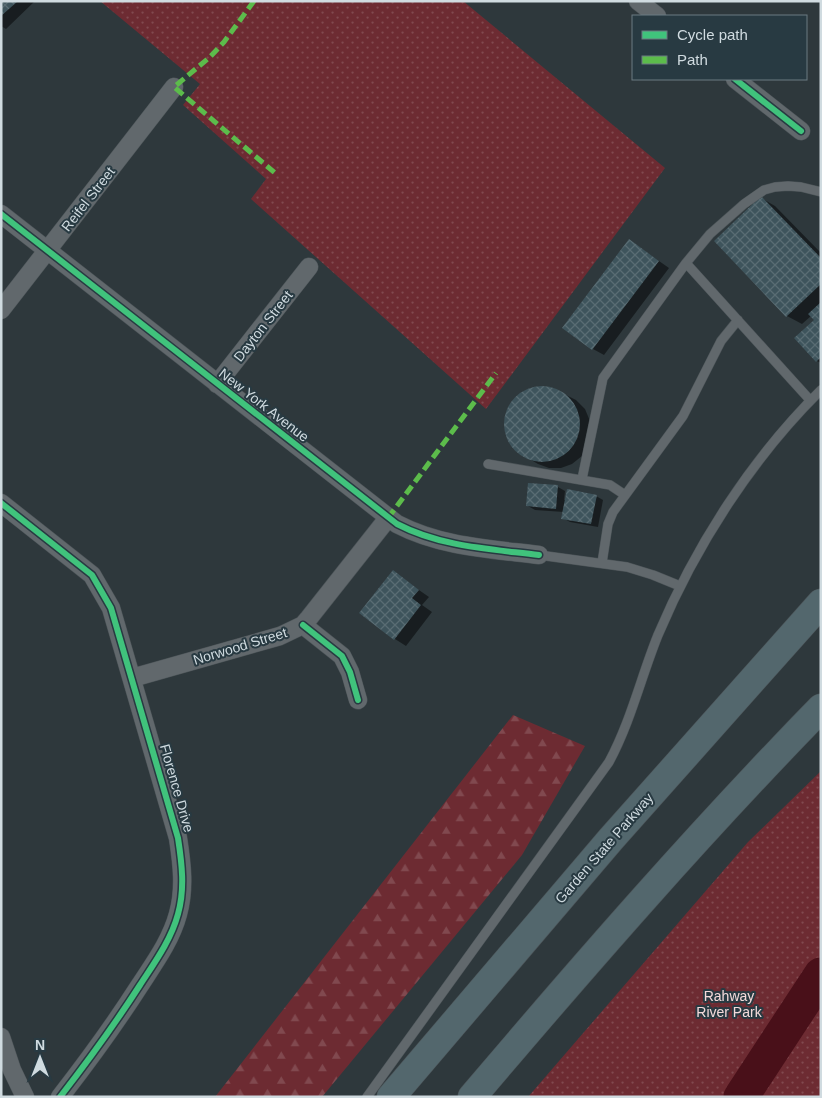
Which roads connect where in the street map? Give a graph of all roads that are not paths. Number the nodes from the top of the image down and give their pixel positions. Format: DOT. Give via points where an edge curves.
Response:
graph roads {
  1 [pos="638,1"];
  2 [pos="656,15"];
  3 [pos="736,80"];
  4 [pos="174,86"];
  5 [pos="801,131"];
  6 [pos="821,192"];
  7 [pos="1,214"];
  8 [pos="48,251"];
  9 [pos="686,263"];
  10 [pos="309,268"];
  11 [pos="1,310"];
  12 [pos="738,320"];
  13 [pos="217,384"];
  14 [pos="821,390"];
  15 [pos="810,400"];
  16 [pos="488,464"];
  17 [pos="582,479"];
  18 [pos="625,494"];
  19 [pos="1,503"];
  20 [pos="388,518"];
  21 [pos="539,555"];
  22 [pos="602,563"];
  23 [pos="680,586"];
  24 [pos="821,602"];
  25 [pos="303,625"];
  26 [pos="132,678"];
  27 [pos="358,700"];
  28 [pos="821,708"];
  29 [pos="1,1036"];
  30 [pos="25,1097"];
  31 [pos="60,1097"];
  32 [pos="367,1097"];
  33 [pos="391,1097"];
  34 [pos="472,1097"];
  1 -- 2 [label="street"];
  3 -- 5 [label="street"];
  4 -- 8 [label="street, Reifel Street"];
  6 -- 9 [label="lane" via="801,186 776,186 764,190 710,234"];
  7 -- 8 [label="street, New York Avenue"];
  8 -- 11 [label="street, Reifel Street"];
  8 -- 13 [label="street, New York Avenue"];
  9 -- 12 [label="lane"];
  9 -- 17 [label="lane" via="604,378"];
  10 -- 13 [label="street, Dayton Street"];
  12 -- 15 [label="lane"];
  12 -- 18 [label="lane" via="720,340 683,416"];
  13 -- 20 [label="street, New York Avenue"];
  14 -- 15 [label="lane"];
  15 -- 23 [label="lane" via="725,509"];
  16 -- 17 [label="lane"];
  17 -- 18 [label="lane" via="610,485"];
  18 -- 22 [label="lane" via="608,524"];
  19 -- 26 [label="street, Florence Drive" via="92,576 111,608"];
  20 -- 21 [label="street, New York Avenue" via="408,530 434,539"];
  20 -- 25 [label="street, Norwood Street"];
  21 -- 22 [label="lane"];
  22 -- 23 [label="lane" via="641,571"];
  23 -- 32 [label="lane" via="658,636 629,720 609,762"];
  24 -- 33 [label="highway, Garden State Parkway" via="635,811"];
  25 -- 26 [label="street, Norwood Street" via="280,636"];
  25 -- 27 [label="street" via="342,656"];
  26 -- 31 [label="street, Florence Drive" via="178,838 181,900 172,930 158,958"];
  28 -- 34 [label="highway" via="659,880"];
  29 -- 30 [label="street"];
}
